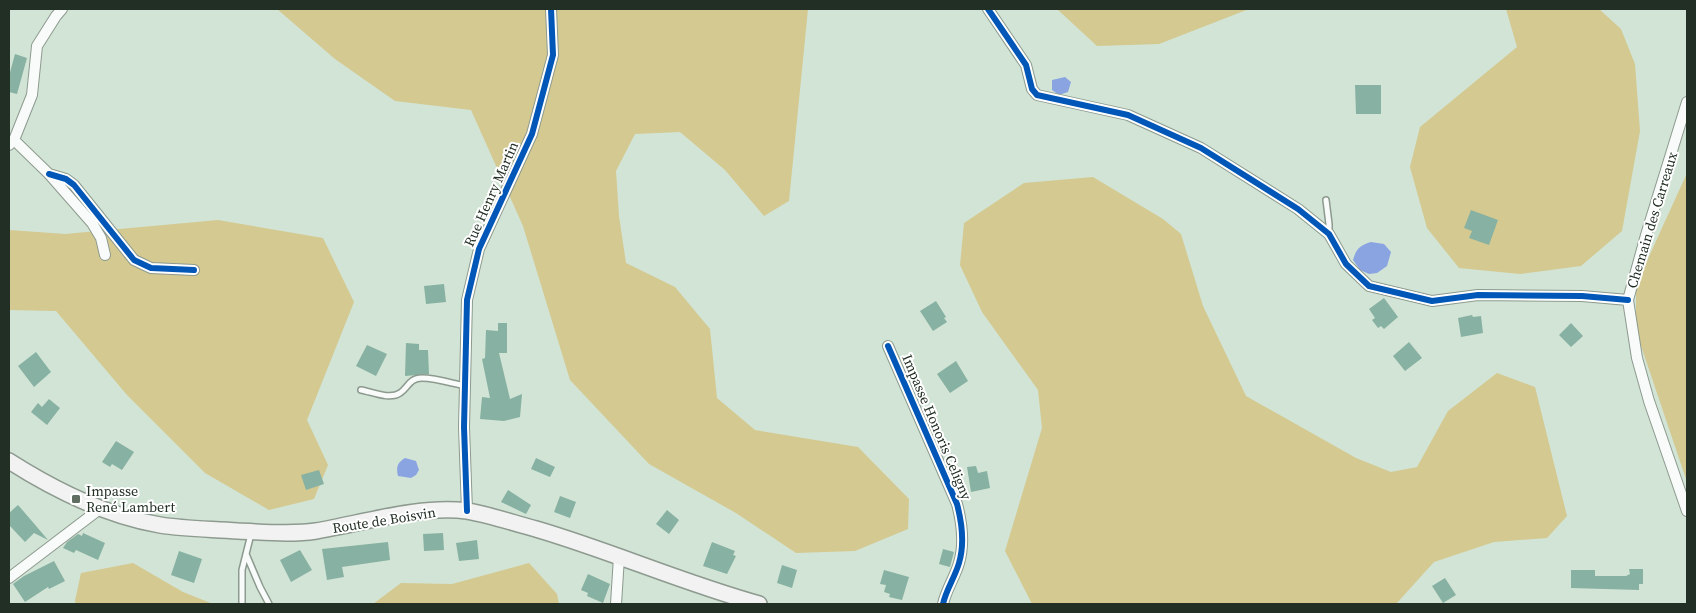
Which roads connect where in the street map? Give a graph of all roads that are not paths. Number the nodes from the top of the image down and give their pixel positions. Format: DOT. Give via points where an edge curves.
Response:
graph roads {
  1 [pos="62,9"];
  2 [pos="551,9"];
  3 [pos="988,9"];
  4 [pos="1687,102"];
  5 [pos="11,142"];
  6 [pos="49,174"];
  7 [pos="1326,200"];
  8 [pos="1329,234"];
  9 [pos="105,255"];
  10 [pos="194,270"];
  11 [pos="1628,300"];
  12 [pos="888,346"];
  13 [pos="465,386"];
  14 [pos="361,390"];
  15 [pos="9,461"];
  16 [pos="101,508"];
  17 [pos="1687,510"];
  18 [pos="467,511"];
  19 [pos="252,531"];
  20 [pos="246,554"];
  21 [pos="620,557"];
  22 [pos="9,578"];
  23 [pos="242,604"];
  24 [pos="269,604"];
  25 [pos="616,604"];
  26 [pos="759,604"];
  27 [pos="943,604"];
  1 -- 5 [label="street" via="37,46 32,95"];
  2 -- 13 [label="street, Rue Henry Martin" via="553,55 532,134 479,249 468,300"];
  3 -- 8 [label="street" via="1026,66 1032,89 1037,95 1128,115 1200,148 1298,209"];
  4 -- 11 [label="street, Chemain des Carreaux"];
  5 -- 6 [label="street"];
  6 -- 9 [label="street" via="92,223 101,238"];
  6 -- 10 [label="street" via="74,185 134,260 151,268"];
  7 -- 8 [label="lane"];
  8 -- 11 [label="street" via="1346,264 1369,286 1432,301 1478,295"];
  11 -- 17 [label="street, Chemain des Carreaux" via="1637,358 1649,401"];
  12 -- 27 [label="street, Impasse Honoris Celigny" via="961,518 963,542 959,563"];
  13 -- 14 [label="lane" via="421,378 393,395"];
  13 -- 18 [label="street, Rue Henry Martin"];
  15 -- 16 [label="main road, Route de Boisvin" via="76,499"];
  16 -- 19 [label="main road, Route de Boisvin" via="159,525"];
  16 -- 22 [label="street"];
  18 -- 19 [label="main road, Route de Boisvin" via="418,512 308,532"];
  18 -- 21 [label="main road, Route de Boisvin" via="578,541"];
  19 -- 20 [label="lane"];
  20 -- 23 [label="lane" via="242,570"];
  20 -- 24 [label="lane"];
  21 -- 25 [label="street"];
  21 -- 26 [label="main road, Route de Boisvin"];
}
